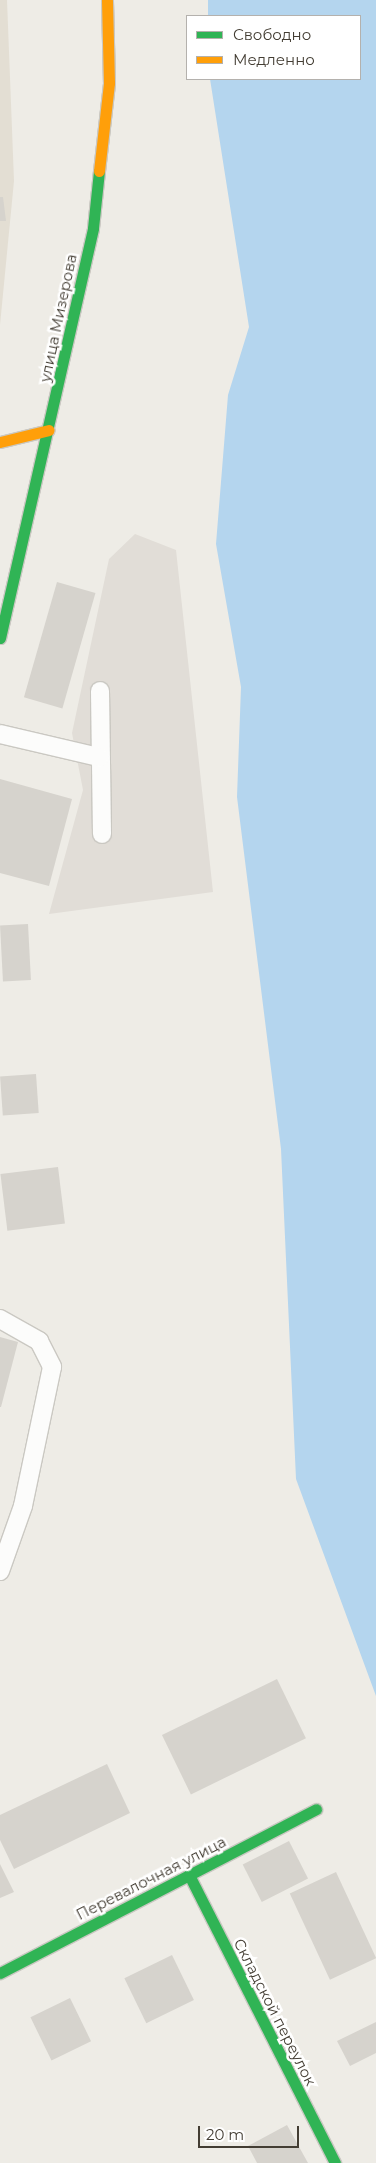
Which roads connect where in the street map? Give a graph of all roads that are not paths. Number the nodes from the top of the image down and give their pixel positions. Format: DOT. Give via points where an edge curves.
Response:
graph roads {
  1 [pos="107,0"];
  2 [pos="49,430"];
  3 [pos="0,442"];
  4 [pos="0,638"];
  5 [pos="100,690"];
  6 [pos="0,734"];
  7 [pos="99,757"];
  8 [pos="102,834"];
  9 [pos="0,1319"];
  10 [pos="0,1571"];
  11 [pos="316,1809"];
  12 [pos="189,1875"];
  13 [pos="0,1973"];
  14 [pos="335,2163"];
  1 -- 2 [label="street, улица Мизерова" via="109,83 93,228"];
  2 -- 3 [label="street"];
  2 -- 4 [label="street, улица Мизерова"];
  5 -- 7 [label="lane"];
  6 -- 7 [label="lane"];
  7 -- 8 [label="lane"];
  9 -- 10 [label="lane" via="39,1341 52,1367 23,1506"];
  11 -- 12 [label="street, Перевалочная улица"];
  12 -- 13 [label="street, Перевалочная улица"];
  12 -- 14 [label="street, Складской переулок"];
}
